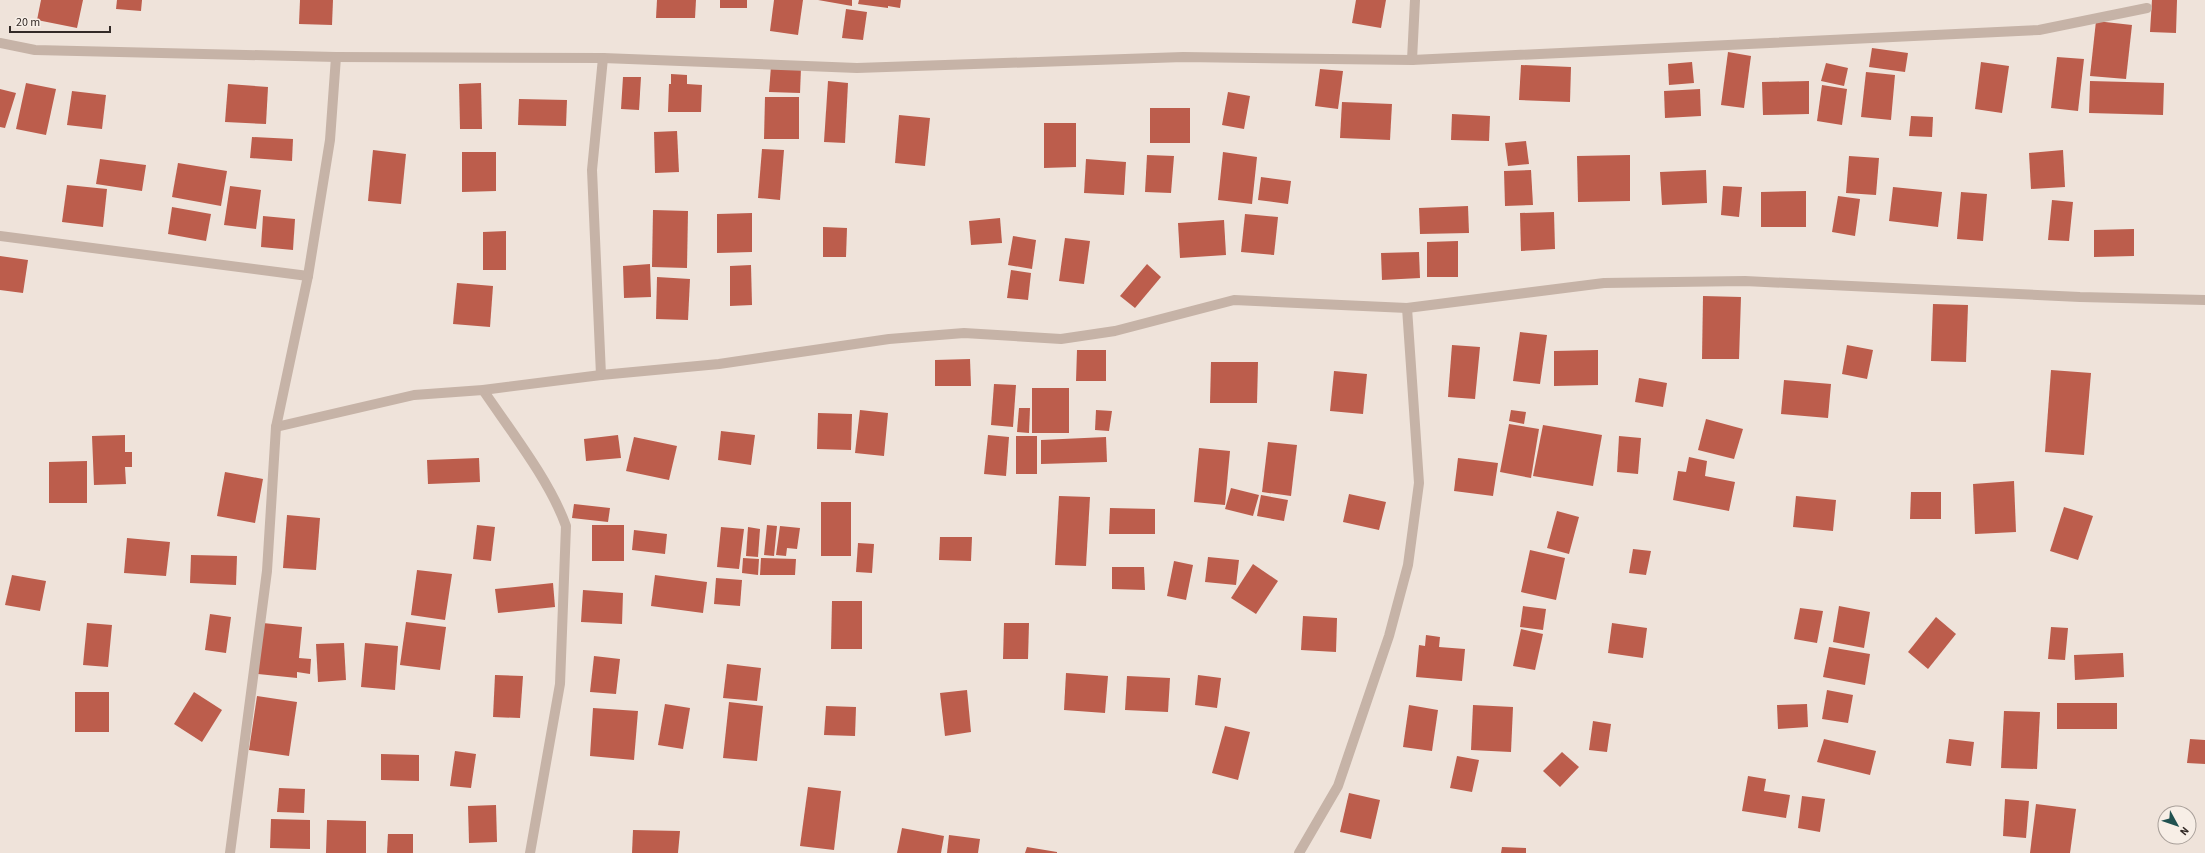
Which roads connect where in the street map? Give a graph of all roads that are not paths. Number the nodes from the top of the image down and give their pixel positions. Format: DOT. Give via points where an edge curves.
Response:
graph roads {
  1 [pos="1415,0"];
  2 [pos="2147,8"];
  3 [pos="0,43"];
  4 [pos="336,57"];
  5 [pos="603,58"];
  6 [pos="1412,60"];
  7 [pos="0,236"];
  8 [pos="308,276"];
  9 [pos="2205,300"];
  10 [pos="1407,308"];
  11 [pos="601,375"];
  12 [pos="483,390"];
  13 [pos="276,427"];
  14 [pos="230,853"];
  15 [pos="530,853"];
  16 [pos="1299,853"];
  1 -- 6 [label="street"];
  2 -- 6 [label="street" via="2039,30"];
  3 -- 4 [label="street" via="35,50"];
  4 -- 5 [label="street"];
  4 -- 8 [label="street" via="330,140"];
  5 -- 6 [label="street" via="857,68 1183,57"];
  5 -- 11 [label="street" via="592,170"];
  7 -- 8 [label="street"];
  8 -- 13 [label="street"];
  9 -- 10 [label="street" via="2080,297 1745,281 1604,283"];
  10 -- 11 [label="street" via="1234,300 1115,330 1061,339 964,334 889,339 719,364"];
  10 -- 16 [label="street" via="1419,483 1408,565 1389,636 1338,786"];
  11 -- 12 [label="street"];
  12 -- 13 [label="street" via="414,395"];
  12 -- 15 [label="street" via="559,507 566,526 560,684"];
  13 -- 14 [label="street" via="268,571"];
}
